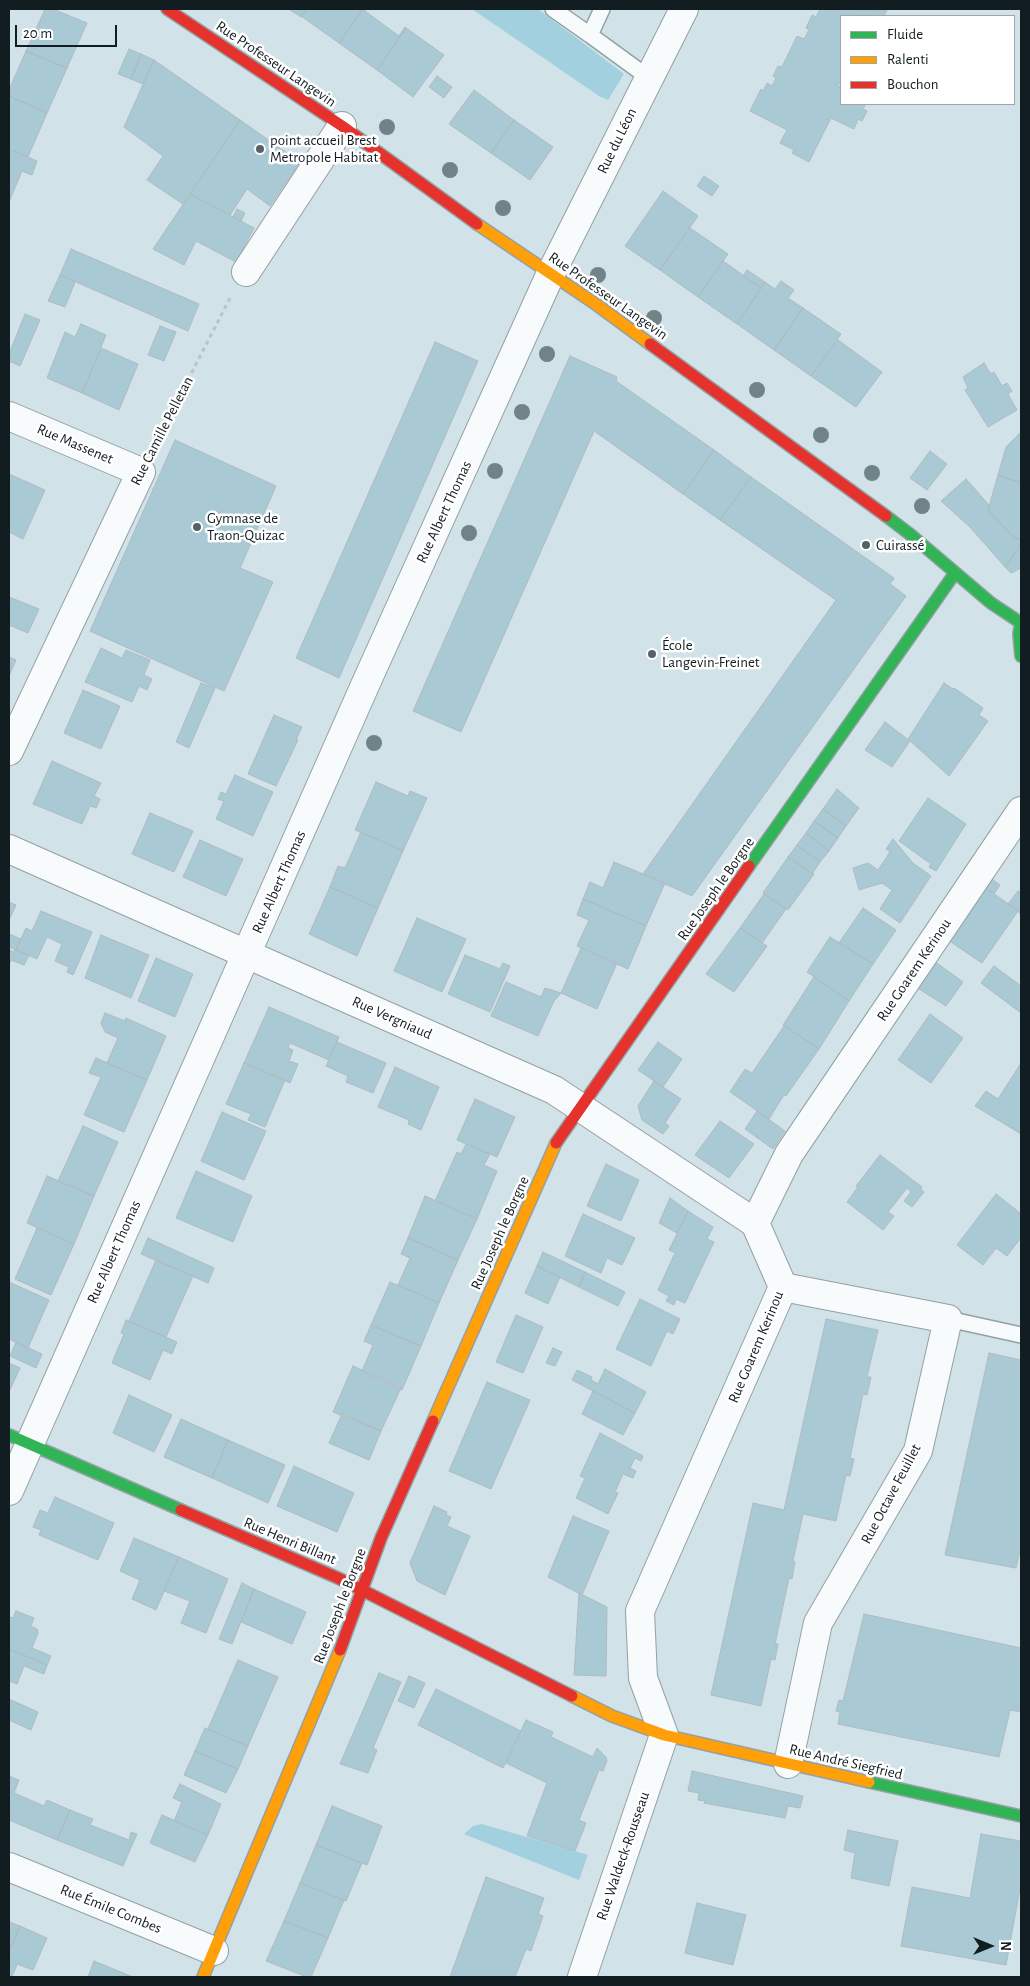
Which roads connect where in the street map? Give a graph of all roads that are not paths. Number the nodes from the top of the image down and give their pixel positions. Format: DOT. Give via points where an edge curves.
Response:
graph roads {
  1 [pos="167,9"];
  2 [pos="553,9"];
  3 [pos="602,9"];
  4 [pos="684,9"];
  5 [pos="590,35"];
  6 [pos="648,78"];
  7 [pos="342,126"];
  8 [pos="246,272"];
  9 [pos="552,273"];
  10 [pos="9,416"];
  11 [pos="141,472"];
  12 [pos="955,573"];
  13 [pos="1021,622"];
  14 [pos="1021,656"];
  15 [pos="9,751"];
  16 [pos="1021,811"];
  17 [pos="9,849"];
  18 [pos="246,955"];
  19 [pos="580,1107"];
  20 [pos="755,1224"];
  21 [pos="783,1287"];
  22 [pos="948,1319"];
  23 [pos="1021,1336"];
  24 [pos="19,1439"];
  25 [pos="9,1491"];
  26 [pos="362,1591"];
  27 [pos="664,1735"];
  28 [pos="788,1764"];
  29 [pos="1021,1816"];
  30 [pos="9,1867"];
  31 [pos="214,1951"];
  32 [pos="203,1977"];
  33 [pos="582,1977"];
  1 -- 7 [label="street, Rue Professeur Langevin"];
  2 -- 5 [label="lane"];
  3 -- 5 [label="lane"];
  4 -- 6 [label="street, Rue du Léon"];
  5 -- 6 [label="lane"];
  6 -- 9 [label="street, Rue du Léon"];
  7 -- 8 [label="street"];
  7 -- 9 [label="street, Rue Professeur Langevin" via="498,239"];
  9 -- 12 [label="street, Rue Professeur Langevin" via="911,535"];
  9 -- 18 [label="street, Rue Albert Thomas"];
  10 -- 11 [label="street, Rue Massenet"];
  11 -- 15 [label="street, Rue Camille Pelletan"];
  12 -- 13 [label="street, Rue Professeur Langevin" via="991,603"];
  12 -- 19 [label="street, Rue Joseph le Borgne"];
  13 -- 14 [label="street"];
  16 -- 20 [label="street, Rue Goarem Kerinou" via="789,1154"];
  17 -- 18 [label="street, Rue Vergniaud"];
  18 -- 19 [label="street, Rue Vergniaud" via="554,1090"];
  18 -- 24 [label="street, Rue Albert Thomas"];
  19 -- 20 [label="street, Rue Vergniaud"];
  19 -- 26 [label="street, Rue Joseph le Borgne" via="555,1146 381,1538"];
  20 -- 21 [label="street, Rue Goarem Kerinou"];
  21 -- 22 [label="street"];
  21 -- 27 [label="street, Rue Goarem Kerinou" via="640,1611 643,1678"];
  22 -- 23 [label="lane"];
  22 -- 28 [label="street, Rue Octave Feuillet" via="918,1450 818,1623"];
  24 -- 25 [label="street, Rue Albert Thomas"];
  24 -- 26 [label="street, Rue Henri Billant"];
  26 -- 27 [label="street, Rue Henri Billant" via="612,1716"];
  26 -- 31 [label="street, Rue Joseph le Borgne" via="345,1639"];
  27 -- 28 [label="street, Rue André Siegfried"];
  27 -- 33 [label="street, Rue Waldeck-Rousseau"];
  28 -- 29 [label="street, Rue André Siegfried"];
  30 -- 31 [label="street, Rue Émile Combes"];
  31 -- 32 [label="street, Rue Joseph le Borgne"];
}
